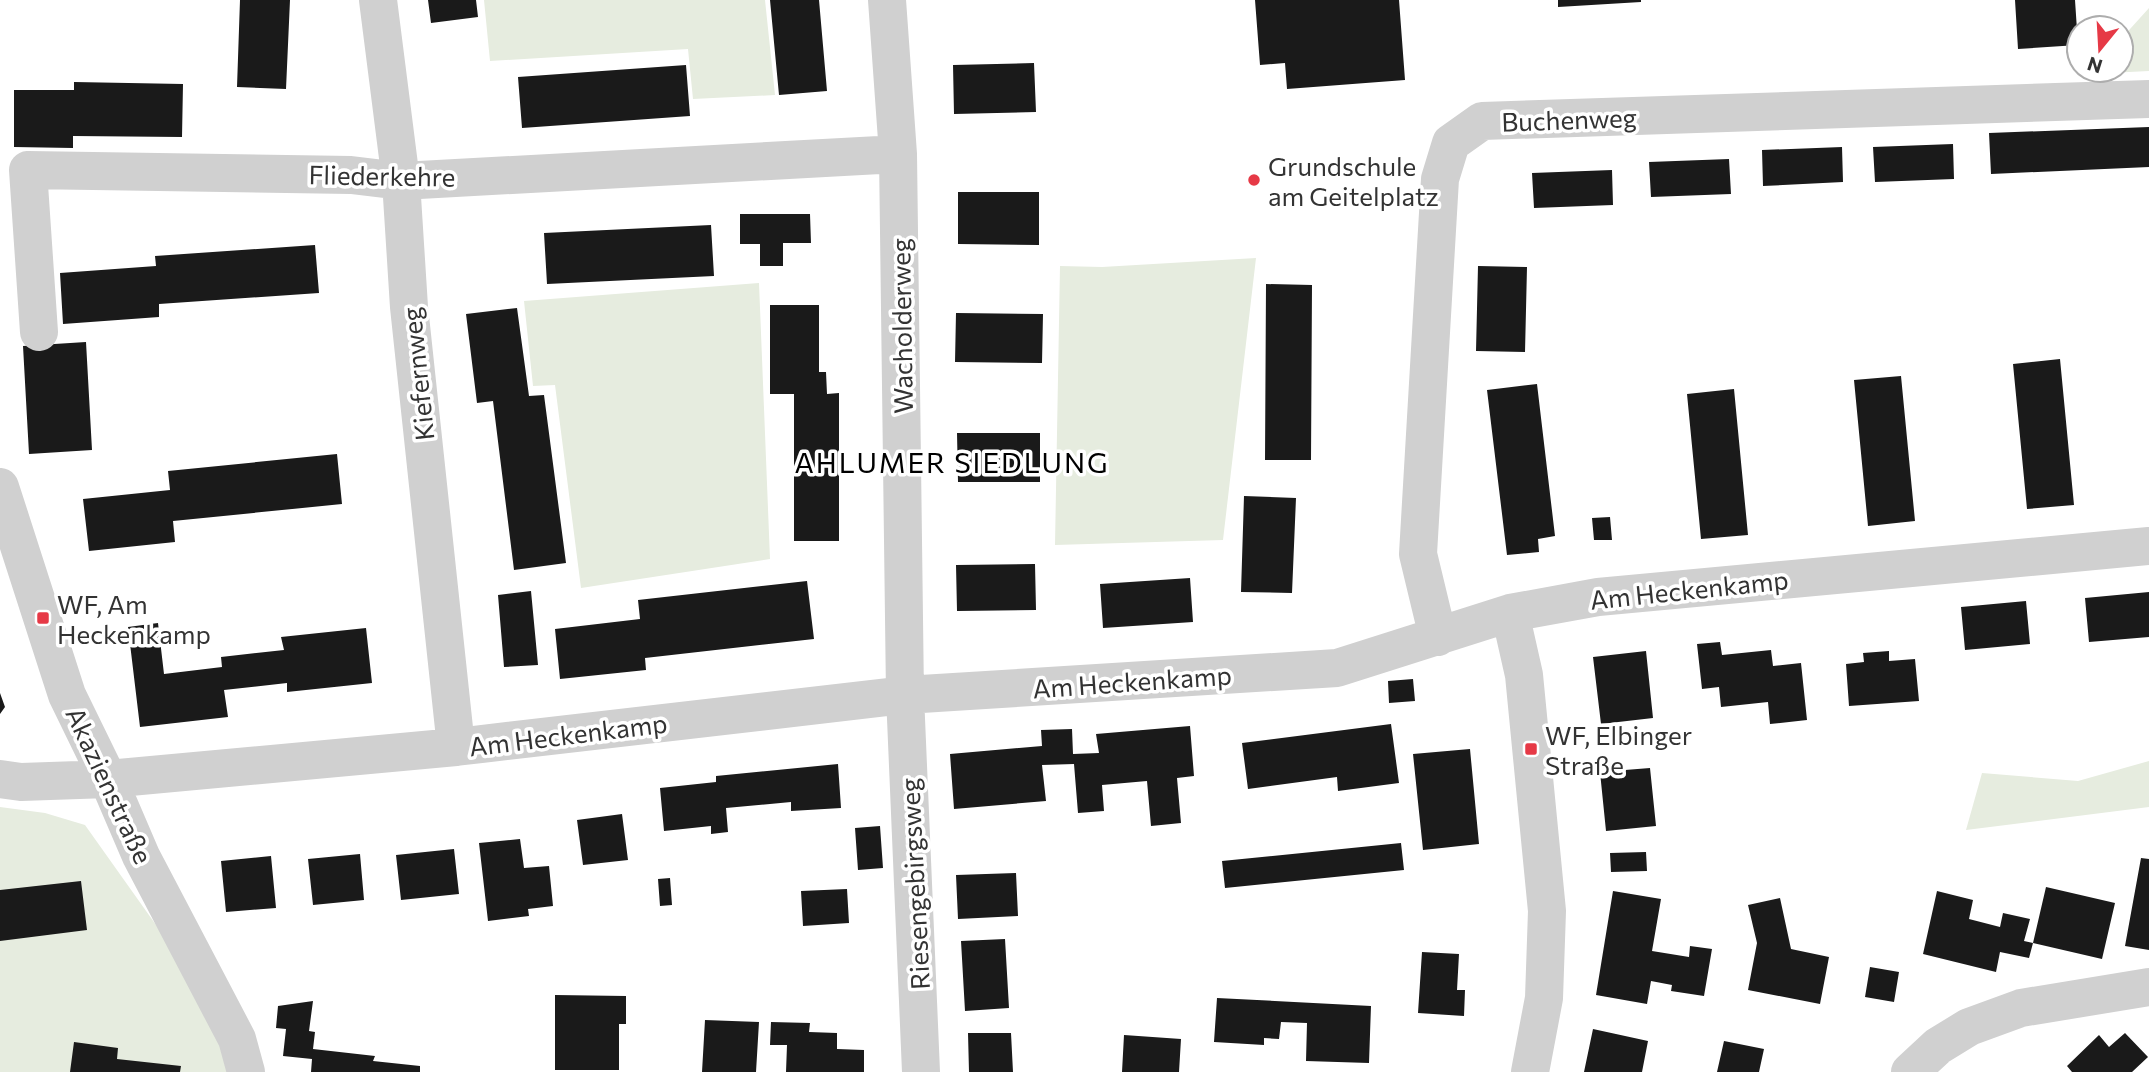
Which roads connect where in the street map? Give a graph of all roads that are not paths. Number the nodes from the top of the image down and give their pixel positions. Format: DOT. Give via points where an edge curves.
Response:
graph roads {
  1 [pos="378,0"];
  2 [pos="887,0"];
  3 [pos="2149,99"];
  4 [pos="898,154"];
  5 [pos="401,181"];
  6 [pos="39,332"];
  7 [pos="0,487"];
  8 [pos="2149,546"];
  9 [pos="1510,613"];
  10 [pos="1438,637"];
  11 [pos="905,695"];
  12 [pos="456,747"];
  13 [pos="0,779"];
  14 [pos="108,779"];
  15 [pos="2149,987"];
  16 [pos="246,1072"];
  17 [pos="921,1072"];
  18 [pos="1530,1072"];
  19 [pos="1910,1072"];
  1 -- 5 [label="street, Kiefernweg"];
  2 -- 4 [label="street, Wacholderweg"];
  3 -- 10 [label="street, Buchenweg" via="1482,121 1451,143 1440,179 1418,554"];
  4 -- 5 [label="street, Fliederkehre"];
  4 -- 11 [label="street, Wacholderweg"];
  5 -- 6 [label="street, Fliederkehre" via="351,175 28,170"];
  5 -- 12 [label="street, Kiefernweg" via="409,307"];
  7 -- 14 [label="street, Akazienstraße" via="68,695"];
  8 -- 9 [label="street, Am Heckenkamp" via="1598,597"];
  9 -- 10 [label="street, Am Heckenkamp"];
  9 -- 18 [label="street" via="1524,676 1546,911 1544,998"];
  10 -- 11 [label="street, Am Heckenkamp" via="1337,668"];
  11 -- 12 [label="street, Am Heckenkamp"];
  11 -- 17 [label="street, Riesengebirgsweg"];
  12 -- 14 [label="street, Am Heckenkamp"];
  13 -- 14 [label="street, Am Heckenkamp"];
  14 -- 16 [label="street, Akazienstraße" via="141,856 237,1039"];
  15 -- 19 [label="street" via="2021,1008 1969,1027 1938,1046"];
}
